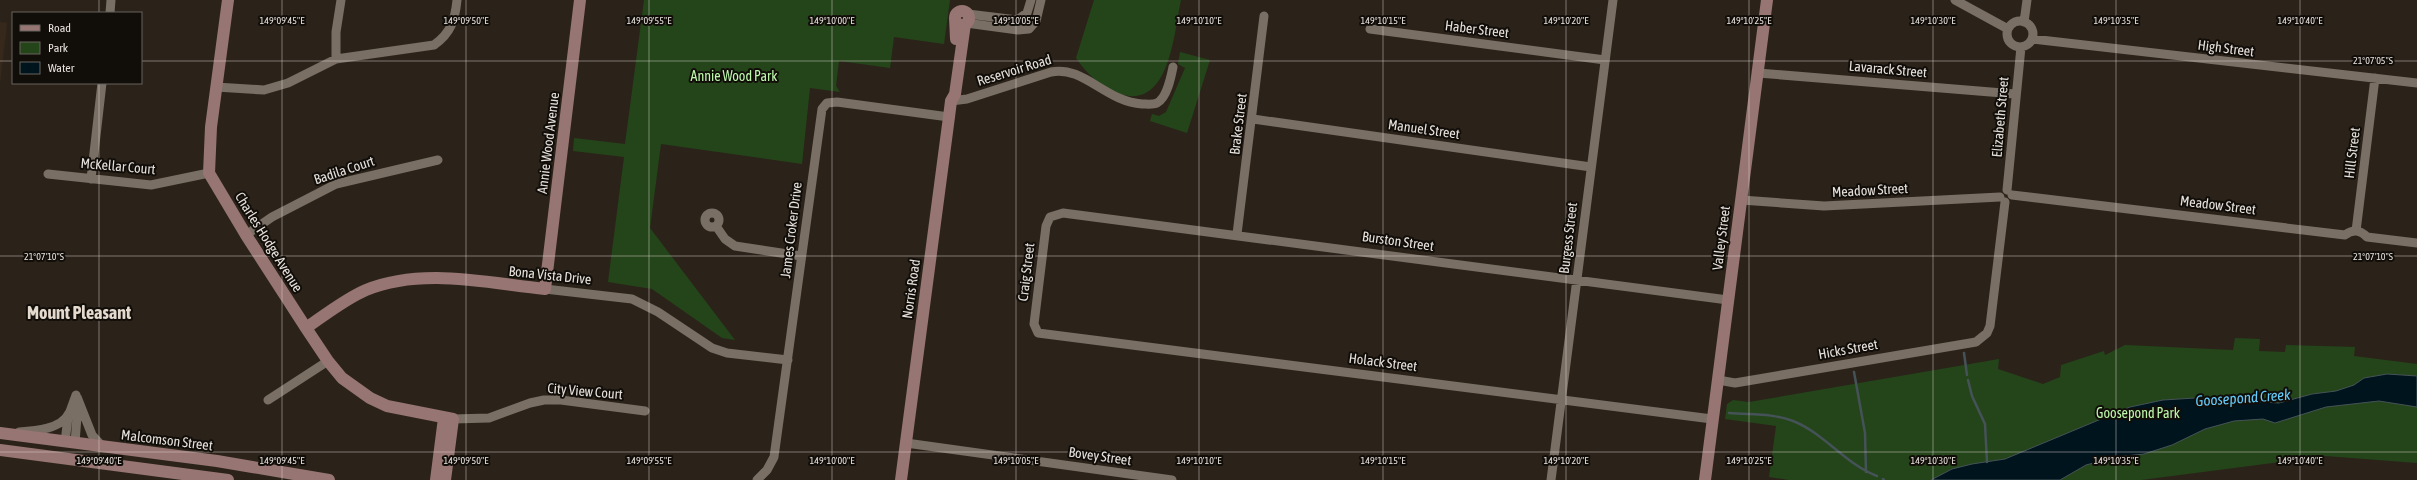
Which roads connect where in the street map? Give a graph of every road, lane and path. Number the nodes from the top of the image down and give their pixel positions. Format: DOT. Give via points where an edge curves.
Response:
graph roads {
  1 [pos="111,0"];
  2 [pos="228,0"];
  3 [pos="341,0"];
  4 [pos="457,0"];
  5 [pos="580,0"];
  6 [pos="961,0"];
  7 [pos="967,0"];
  8 [pos="1031,0"];
  9 [pos="1041,0"];
  10 [pos="1613,0"];
  11 [pos="1767,0"];
  12 [pos="1955,0"];
  13 [pos="2028,0"];
  14 [pos="110,12"];
  15 [pos="1027,13"];
  16 [pos="1264,16"];
  17 [pos="963,18"];
  18 [pos="1037,19"];
  19 [pos="988,21"];
  20 [pos="2024,22"];
  21 [pos="1370,29"];
  22 [pos="2008,29"];
  23 [pos="2032,39"];
  24 [pos="2021,47"];
  25 [pos="336,59"];
  26 [pos="1605,60"];
  27 [pos="1173,67"];
  28 [pos="1758,73"];
  29 [pos="2375,78"];
  30 [pos="2417,83"];
  31 [pos="102,84"];
  32 [pos="216,87"];
  33 [pos="2015,94"];
  34 [pos="951,101"];
  35 [pos="949,117"];
  36 [pos="1252,119"];
  37 [pos="438,160"];
  38 [pos="1591,167"];
  39 [pos="209,173"];
  40 [pos="48,174"];
  41 [pos="91,179"];
  42 [pos="2010,193"];
  43 [pos="1741,200"];
  44 [pos="2002,200"];
  45 [pos="1063,213"];
  46 [pos="716,226"];
  47 [pos="2356,231"];
  48 [pos="1237,234"];
  49 [pos="246,235"];
  50 [pos="2417,243"];
  51 [pos="802,256"];
  52 [pos="1576,279"];
  53 [pos="545,289"];
  54 [pos="1728,300"];
  55 [pos="306,328"];
  56 [pos="1050,335"];
  57 [pos="328,360"];
  58 [pos="788,360"];
  59 [pos="1718,380"];
  60 [pos="77,397"];
  61 [pos="1561,399"];
  62 [pos="268,400"];
  63 [pos="645,411"];
  64 [pos="69,413"];
  65 [pos="448,418"];
  66 [pos="1712,420"];
  67 [pos="0,433"];
  68 [pos="70,442"];
  69 [pos="906,443"];
  70 [pos="103,447"];
  71 [pos="0,450"];
  72 [pos="68,459"];
  73 [pos="447,460"];
  74 [pos="228,480"];
  75 [pos="329,480"];
  76 [pos="436,480"];
  77 [pos="445,480"];
  78 [pos="452,480"];
  79 [pos="757,480"];
  80 [pos="902,480"];
  81 [pos="1172,480"];
  82 [pos="1551,480"];
  83 [pos="1705,480"];
  1 -- 14 [label="street"];
  2 -- 32 [label="street"];
  3 -- 25 [label="street" via="336,32"];
  4 -- 25 [label="street" via="451,27 445,38 434,45"];
  5 -- 53 [label="street, Annie Wood Avenue"];
  6 -- 17 [label="street, Norris Road"];
  7 -- 17 [label="street, Norris Road"];
  8 -- 15 [label="street"];
  9 -- 18 [label="street"];
  10 -- 26 [label="street, Burgess Street"];
  11 -- 28 [label="street, Valley Street"];
  12 -- 22 [label="street"];
  13 -- 20 [label="street"];
  15 -- 18 [label="street"];
  15 -- 19 [label="street" via="1014,20"];
  16 -- 36 [label="street, Brake Street"];
  17 -- 19 [label="street"];
  17 -- 34 [label="street, Norris Road" via="957,33 949,94"];
  18 -- 19 [label="street" via="1032,28 1024,30"];
  20 -- 22 [label="street" via="2013,22"];
  20 -- 23 [label="street" via="2032,30"];
  21 -- 26 [label="street, Haber Street"];
  22 -- 24 [label="street" via="2007,40 2014,46"];
  23 -- 24 [label="street" via="2029,44"];
  23 -- 29 [label="street, High Street"];
  24 -- 33 [label="street, Elizabeth Street"];
  25 -- 32 [label="street" via="276,88 264,90"];
  26 -- 38 [label="street, Burgess Street"];
  27 -- 34 [label="street, Reservoir Road" via="1165,91 1159,102 1154,104 1139,104 1118,99 1076,74 1063,70 967,99"];
  28 -- 33 [label="street, Lavarack Street"];
  28 -- 43 [label="street, Valley Street"];
  29 -- 30 [label="street, High Street"];
  29 -- 47 [label="street, Hill Street"];
  31 -- 41 [label="street"];
  32 -- 39 [label="street"];
  33 -- 42 [label="street, Elizabeth Street"];
  34 -- 35 [label="street, Norris Road"];
  35 -- 51 [label="street, James Croker Drive" via="837,102 825,105 820,114"];
  35 -- 69 [label="street, Norris Road"];
  36 -- 38 [label="street, Manuel Street"];
  36 -- 48 [label="street, Brake Street"];
  37 -- 49 [label="street, Badila Court" via="357,177 336,184 272,217"];
  38 -- 52 [label="street, Burgess Street"];
  39 -- 41 [label="street, McKellar Court" via="151,185"];
  39 -- 49 [label="street, Charles Hodge Avenue"];
  40 -- 41 [label="street, McKellar Court"];
  42 -- 44 [label="street" via="2011,201"];
  42 -- 47 [label="street, Meadow Street" via="2345,235 2350,231"];
  43 -- 44 [label="street, Meadow Street" via="1824,206"];
  43 -- 54 [label="street, Valley Street"];
  44 -- 59 [label="street, Hicks Street" via="1990,326 1976,342 1735,383"];
  45 -- 48 [label="street, Burston Street"];
  45 -- 56 [label="street, Craig Street" via="1050,217 1046,226 1034,324 1038,333"];
  46 -- 51 [label="street" via="725,239 734,246"];
  47 -- 50 [label="street" via="2367,237"];
  48 -- 52 [label="street, Burston Street"];
  49 -- 55 [label="street, Charles Hodge Avenue"];
  51 -- 58 [label="street, James Croker Drive"];
  52 -- 54 [label="street, Burston Street"];
  52 -- 61 [label="street, Burgess Street"];
  53 -- 55 [label="street, Bona Vista Drive" via="446,279 405,280 365,291"];
  53 -- 58 [label="street, Bona Vista Drive" via="632,299 658,312 712,348 727,353"];
  54 -- 59 [label="street, Valley Street"];
  55 -- 57 [label="street, Charles Hodge Avenue"];
  56 -- 61 [label="street, Holack Street"];
  57 -- 62 [label="street"];
  57 -- 65 [label="street, Charles Hodge Avenue" via="342,378 370,398 387,406"];
  58 -- 79 [label="street, James Croker Drive" via="774,457 767,470"];
  59 -- 66 [label="street, Valley Street"];
  60 -- 64 [label="street" via="76,395"];
  60 -- 68 [label="street" via="78,415"];
  60 -- 70 [label="street" via="91,433"];
  61 -- 66 [label="street, Holack Street"];
  61 -- 82 [label="street, Burgess Street"];
  63 -- 65 [label="street, City View Court" via="544,400 489,418"];
  64 -- 67 [label="street" via="62,422 45,428 29,432"];
  64 -- 68 [label="street"];
  65 -- 73 [label="street"];
  65 -- 76 [label="street"];
  66 -- 83 [label="street, Valley Street"];
  67 -- 68 [label="street, Malcomson Street"];
  68 -- 70 [label="street, Malcomson Street"];
  68 -- 72 [label="street"];
  69 -- 80 [label="street, Norris Road"];
  69 -- 81 [label="street, Bovey Street"];
  70 -- 75 [label="street, Malcomson Street" via="261,468"];
  71 -- 72 [label="street"];
  72 -- 74 [label="street"];
  73 -- 77 [label="street"];
  73 -- 78 [label="street"];
}
